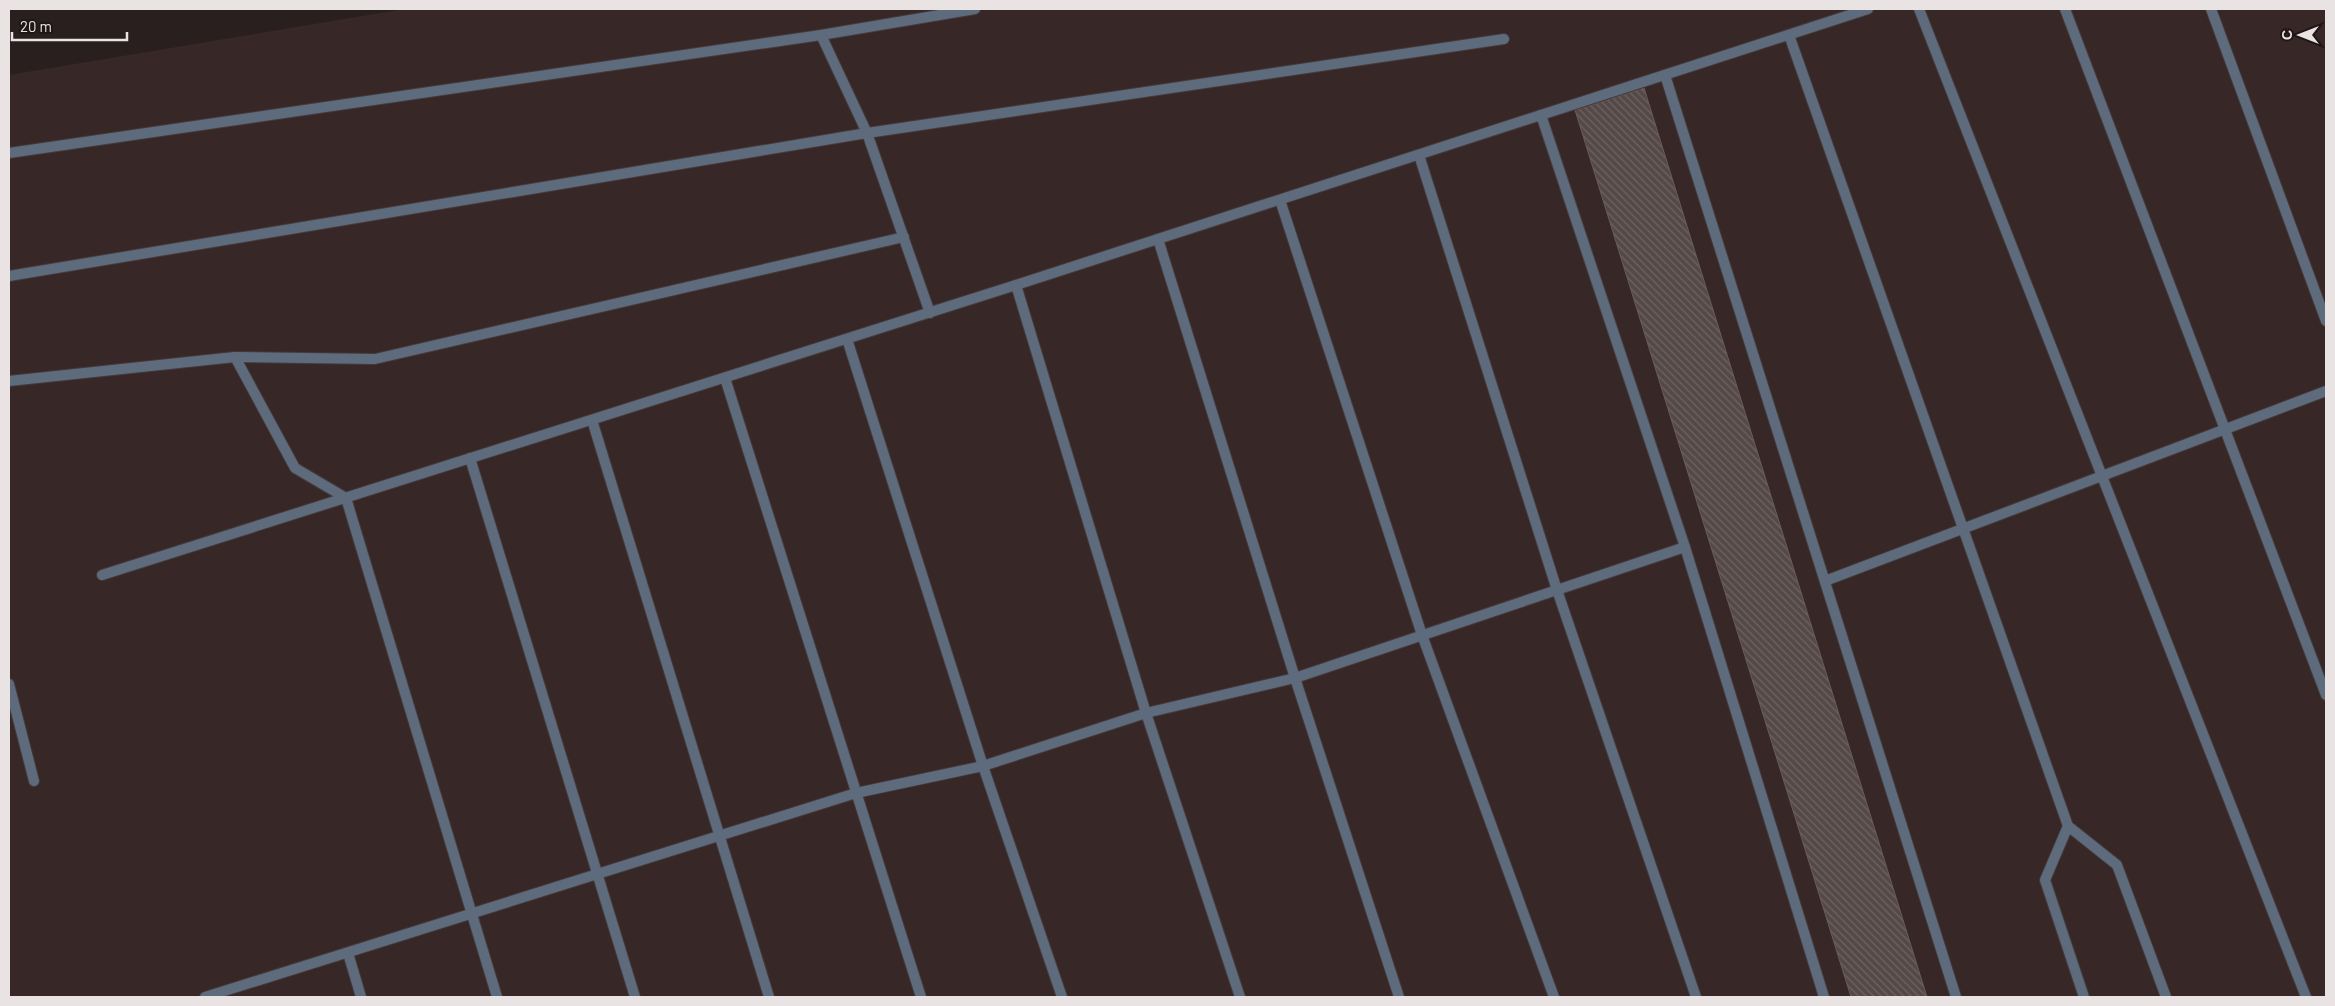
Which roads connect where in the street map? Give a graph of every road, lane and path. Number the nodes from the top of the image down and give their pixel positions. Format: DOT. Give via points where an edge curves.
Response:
graph roads {
  1 [pos="976,9"];
  2 [pos="1868,9"];
  3 [pos="1919,9"];
  4 [pos="2064,9"];
  5 [pos="2211,9"];
  6 [pos="821,35"];
  7 [pos="1789,35"];
  8 [pos="1504,39"];
  9 [pos="1665,75"];
  10 [pos="1541,115"];
  11 [pos="867,133"];
  12 [pos="9,153"];
  13 [pos="1419,155"];
  14 [pos="1280,200"];
  15 [pos="904,237"];
  16 [pos="1158,239"];
  17 [pos="9,276"];
  18 [pos="1016,285"];
  19 [pos="930,312"];
  20 [pos="2326,321"];
  21 [pos="847,339"];
  22 [pos="235,357"];
  23 [pos="725,378"];
  24 [pos="9,380"];
  25 [pos="2326,391"];
  26 [pos="592,420"];
  27 [pos="2224,428"];
  28 [pos="470,458"];
  29 [pos="2102,477"];
  30 [pos="346,498"];
  31 [pos="1964,530"];
  32 [pos="1685,547"];
  33 [pos="102,575"];
  34 [pos="1825,581"];
  35 [pos="1557,590"];
  36 [pos="1422,635"];
  37 [pos="1295,678"];
  38 [pos="9,684"];
  39 [pos="2326,695"];
  40 [pos="1146,713"];
  41 [pos="983,766"];
  42 [pos="34,781"];
  43 [pos="856,793"];
  44 [pos="2068,826"];
  45 [pos="720,836"];
  46 [pos="598,874"];
  47 [pos="472,914"];
  48 [pos="348,953"];
  49 [pos="235,993"];
  50 [pos="206,997"];
  51 [pos="362,997"];
  52 [pos="497,997"];
  53 [pos="635,997"];
  54 [pos="769,997"];
  55 [pos="921,997"];
  56 [pos="1062,997"];
  57 [pos="1240,997"];
  58 [pos="1399,997"];
  59 [pos="1554,997"];
  60 [pos="1696,997"];
  61 [pos="1824,997"];
  62 [pos="1956,997"];
  63 [pos="2084,997"];
  64 [pos="2166,997"];
  65 [pos="2306,997"];
  1 -- 6 [label="lane"];
  2 -- 7 [label="lane"];
  3 -- 29 [label="lane"];
  4 -- 27 [label="lane"];
  5 -- 20 [label="lane"];
  6 -- 11 [label="lane"];
  6 -- 12 [label="lane"];
  7 -- 9 [label="lane"];
  7 -- 31 [label="lane"];
  8 -- 11 [label="lane"];
  9 -- 10 [label="lane"];
  9 -- 34 [label="lane"];
  10 -- 13 [label="lane"];
  10 -- 32 [label="lane"];
  11 -- 15 [label="lane"];
  11 -- 17 [label="lane"];
  13 -- 14 [label="lane"];
  13 -- 35 [label="lane"];
  14 -- 16 [label="lane"];
  14 -- 36 [label="lane"];
  15 -- 19 [label="lane"];
  15 -- 22 [label="lane" via="375,359"];
  16 -- 18 [label="lane"];
  16 -- 37 [label="lane"];
  18 -- 19 [label="lane"];
  18 -- 40 [label="lane"];
  19 -- 21 [label="lane"];
  21 -- 23 [label="lane"];
  21 -- 41 [label="lane"];
  22 -- 24 [label="lane"];
  22 -- 30 [label="lane" via="295,468"];
  23 -- 26 [label="lane"];
  23 -- 43 [label="lane"];
  25 -- 27 [label="lane"];
  26 -- 28 [label="lane"];
  26 -- 45 [label="lane"];
  27 -- 29 [label="lane"];
  27 -- 39 [label="lane"];
  28 -- 30 [label="lane"];
  28 -- 46 [label="lane"];
  29 -- 31 [label="lane"];
  29 -- 65 [label="lane"];
  30 -- 33 [label="lane"];
  30 -- 47 [label="lane"];
  31 -- 34 [label="lane"];
  31 -- 44 [label="lane"];
  32 -- 35 [label="lane"];
  32 -- 61 [label="lane"];
  34 -- 62 [label="lane"];
  35 -- 36 [label="lane"];
  35 -- 60 [label="lane"];
  36 -- 37 [label="lane"];
  36 -- 59 [label="lane"];
  37 -- 40 [label="lane"];
  37 -- 58 [label="lane"];
  38 -- 42 [label="lane"];
  40 -- 41 [label="lane"];
  40 -- 57 [label="lane"];
  41 -- 43 [label="lane"];
  41 -- 56 [label="lane"];
  43 -- 45 [label="lane"];
  43 -- 55 [label="lane"];
  44 -- 63 [label="lane" via="2045,880"];
  44 -- 64 [label="lane" via="2117,865"];
  45 -- 46 [label="lane"];
  45 -- 54 [label="lane"];
  46 -- 47 [label="lane"];
  46 -- 53 [label="lane"];
  47 -- 48 [label="lane"];
  47 -- 52 [label="lane"];
  48 -- 49 [label="lane"];
  48 -- 51 [label="lane"];
  49 -- 50 [label="lane"];
}
